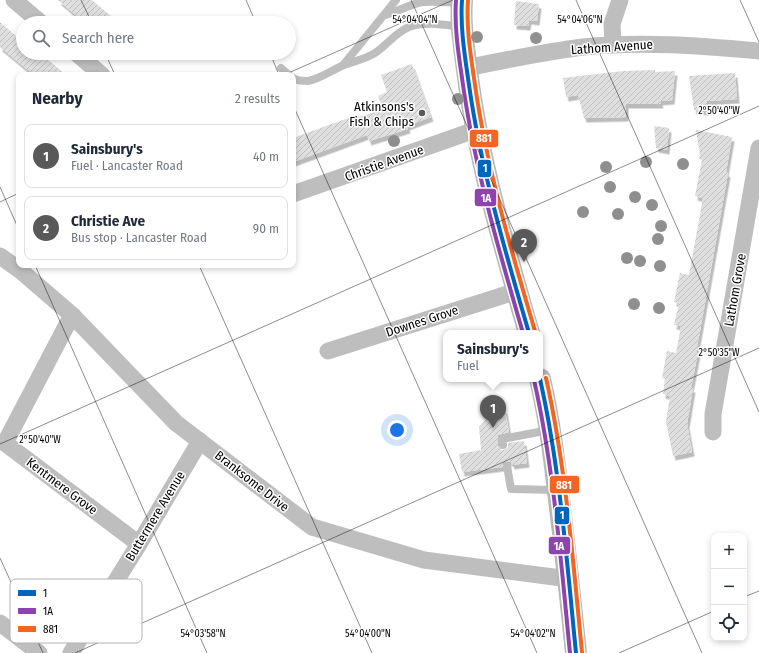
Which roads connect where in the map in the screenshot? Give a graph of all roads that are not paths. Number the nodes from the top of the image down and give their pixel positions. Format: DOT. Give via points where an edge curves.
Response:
graph roads {
  1 [pos="14,0"];
  2 [pos="396,0"];
  3 [pos="620,0"];
  4 [pos="462,2"];
  5 [pos="385,15"];
  6 [pos="33,16"];
  7 [pos="462,27"];
  8 [pos="613,46"];
  9 [pos="759,51"];
  10 [pos="84,60"];
  11 [pos="343,65"];
  12 [pos="281,68"];
  13 [pos="466,68"];
  14 [pos="98,72"];
  15 [pos="286,72"];
  16 [pos="296,80"];
  17 [pos="475,130"];
  18 [pos="759,148"];
  19 [pos="296,193"];
  20 [pos="0,256"];
  21 [pos="517,291"];
  22 [pos="72,315"];
  23 [pos="528,330"];
  24 [pos="328,351"];
  25 [pos="541,382"];
  26 [pos="549,430"];
  27 [pos="713,432"];
  28 [pos="200,441"];
  29 [pos="503,445"];
  30 [pos="507,466"];
  31 [pos="558,490"];
  32 [pos="139,544"];
  33 [pos="117,579"];
  34 [pos="569,579"];
  35 [pos="1,626"];
  36 [pos="10,632"];
  37 [pos="25,643"];
  38 [pos="77,643"];
  39 [pos="39,653"];
  40 [pos="71,653"];
  41 [pos="576,653"];
  1 -- 6 [label="street"];
  2 -- 5 [label="lane"];
  3 -- 8 [label="street" via="612,24"];
  4 -- 5 [label="lane" via="419,3"];
  4 -- 7 [label="main road"];
  5 -- 11 [label="lane"];
  7 -- 11 [label="lane" via="418,24 401,32 373,54"];
  7 -- 13 [label="main road"];
  8 -- 9 [label="street, Lathom Avenue" via="659,44"];
  8 -- 13 [label="street, Lathom Avenue" via="575,49"];
  10 -- 14 [label="street"];
  11 -- 16 [label="lane" via="307,81"];
  12 -- 15 [label="lane"];
  13 -- 17 [label="main road"];
  17 -- 19 [label="street, Christie Avenue"];
  17 -- 21 [label="main road"];
  18 -- 27 [label="street, Lathom Grove" via="713,414"];
  20 -- 22 [label="street, Branksome Drive"];
  21 -- 23 [label="main road"];
  21 -- 24 [label="street, Downes Grove"];
  22 -- 28 [label="street, Branksome Drive" via="176,423"];
  22 -- 32 [label="street, Kentmere Grove" via="5,442"];
  25 -- 26 [label="main road"];
  26 -- 29 [label="lane" via="502,439"];
  26 -- 31 [label="main road"];
  28 -- 32 [label="street, Buttermere Avenue"];
  28 -- 34 [label="street, Branksome Drive" via="312,528 424,560"];
  30 -- 31 [label="lane" via="511,490"];
  31 -- 34 [label="main road"];
  32 -- 33 [label="street, Buttermere Avenue"];
  34 -- 41 [label="main road"];
  35 -- 36 [label="street"];
  37 -- 39 [label="street"];
  38 -- 40 [label="street, Buttermere Avenue"];
}
